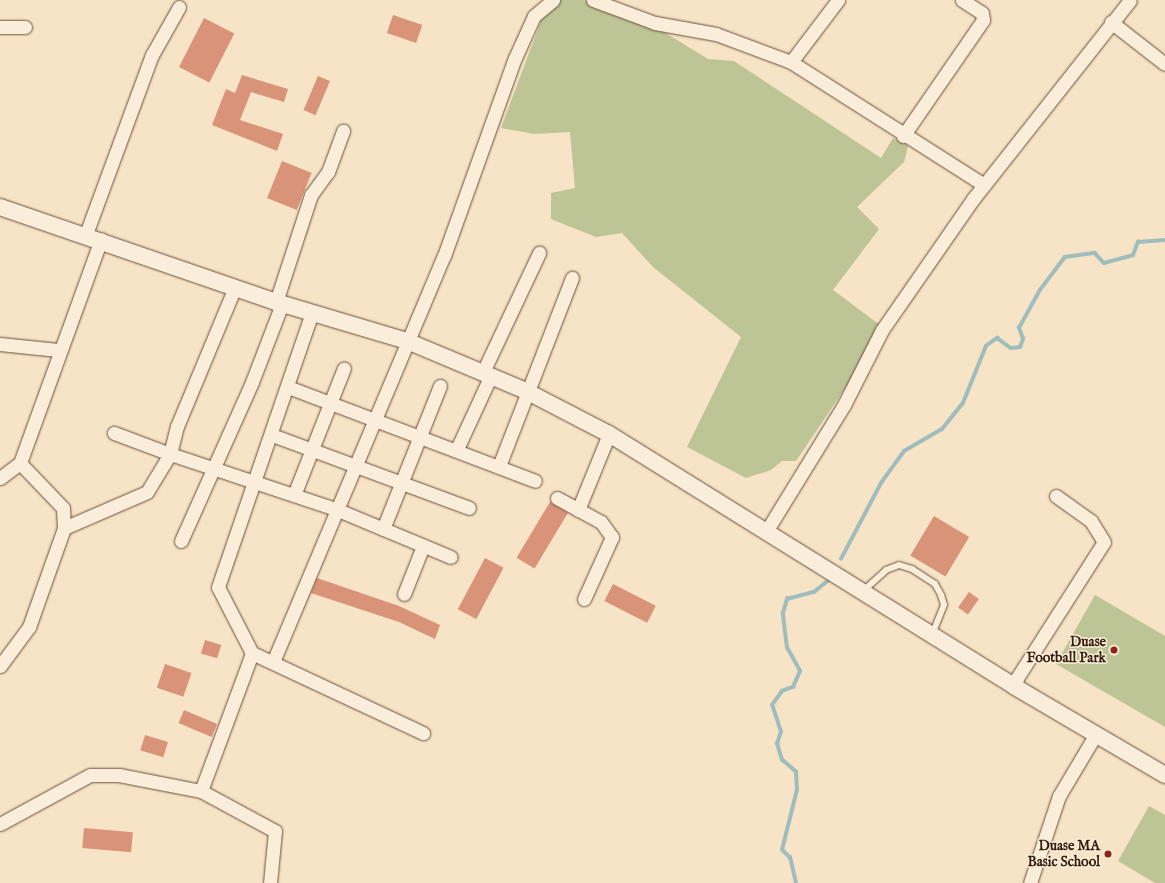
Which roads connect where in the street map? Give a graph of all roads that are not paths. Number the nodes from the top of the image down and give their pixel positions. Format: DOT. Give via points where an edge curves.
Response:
graph roads {
  1 [pos="553,0"];
  2 [pos="593,0"];
  3 [pos="838,0"];
  4 [pos="962,0"];
  5 [pos="1130,0"];
  6 [pos="179,7"];
  7 [pos="1111,22"];
  8 [pos="0,27"];
  9 [pos="25,27"];
  10 [pos="792,62"];
  11 [pos="1165,64"];
  12 [pos="344,130"];
  13 [pos="903,136"];
  14 [pos="984,185"];
  15 [pos="0,207"];
  16 [pos="93,236"];
  17 [pos="539,253"];
  18 [pos="572,278"];
  19 [pos="235,288"];
  20 [pos="279,303"];
  21 [pos="312,313"];
  22 [pos="407,341"];
  23 [pos="0,344"];
  24 [pos="58,350"];
  25 [pos="344,368"];
  26 [pos="487,373"];
  27 [pos="440,386"];
  28 [pos="288,387"];
  29 [pos="526,391"];
  30 [pos="329,402"];
  31 [pos="374,419"];
  32 [pos="114,433"];
  33 [pos="609,434"];
  34 [pos="272,435"];
  35 [pos="420,436"];
  36 [pos="457,449"];
  37 [pos="312,450"];
  38 [pos="170,454"];
  39 [pos="20,463"];
  40 [pos="354,466"];
  41 [pos="499,466"];
  42 [pos="212,467"];
  43 [pos="0,478"];
  44 [pos="253,480"];
  45 [pos="535,481"];
  46 [pos="402,484"];
  47 [pos="294,495"];
  48 [pos="1056,496"];
  49 [pos="556,498"];
  50 [pos="469,508"];
  51 [pos="338,510"];
  52 [pos="578,510"];
  53 [pos="64,528"];
  54 [pos="383,529"];
  55 [pos="768,530"];
  56 [pos="181,541"];
  57 [pos="423,546"];
  58 [pos="451,557"];
  59 [pos="863,591"];
  60 [pos="404,594"];
  61 [pos="584,599"];
  62 [pos="932,635"];
  63 [pos="252,653"];
  64 [pos="273,662"];
  65 [pos="0,666"];
  66 [pos="1015,686"];
  67 [pos="423,733"];
  68 [pos="1096,734"];
  69 [pos="1165,775"];
  70 [pos="201,791"];
  71 [pos="0,824"];
  72 [pos="270,883"];
  73 [pos="1030,883"];
  1 -- 22 [label="street" via="534,16 515,58 444,256"];
  2 -- 10 [label="street" via="655,23 716,34"];
  3 -- 10 [label="street"];
  4 -- 13 [label="street" via="982,13 983,20"];
  5 -- 7 [label="street"];
  6 -- 16 [label="street" via="152,55"];
  7 -- 11 [label="street"];
  7 -- 14 [label="street"];
  8 -- 9 [label="street"];
  10 -- 13 [label="street"];
  12 -- 20 [label="street" via="328,172 310,194"];
  13 -- 14 [label="street"];
  14 -- 55 [label="street" via="882,330 844,405"];
  15 -- 16 [label="street"];
  16 -- 19 [label="street"];
  16 -- 24 [label="street"];
  17 -- 26 [label="street"];
  18 -- 29 [label="street"];
  19 -- 20 [label="street"];
  19 -- 38 [label="street" via="177,426"];
  20 -- 21 [label="street"];
  20 -- 42 [label="street" via="252,382"];
  21 -- 22 [label="street"];
  21 -- 28 [label="street"];
  22 -- 26 [label="street"];
  22 -- 31 [label="street"];
  23 -- 24 [label="street"];
  24 -- 39 [label="street"];
  25 -- 30 [label="street"];
  26 -- 29 [label="street"];
  26 -- 36 [label="street"];
  27 -- 35 [label="street"];
  28 -- 30 [label="street"];
  28 -- 34 [label="street"];
  29 -- 33 [label="street"];
  29 -- 41 [label="street"];
  30 -- 31 [label="street"];
  30 -- 37 [label="street"];
  31 -- 35 [label="street"];
  31 -- 40 [label="street"];
  32 -- 38 [label="street"];
  33 -- 52 [label="street"];
  33 -- 55 [label="street"];
  34 -- 37 [label="street"];
  34 -- 44 [label="street"];
  35 -- 36 [label="street"];
  35 -- 46 [label="street"];
  36 -- 41 [label="street"];
  37 -- 40 [label="street"];
  37 -- 47 [label="street"];
  38 -- 42 [label="street"];
  38 -- 53 [label="street" via="147,492"];
  39 -- 43 [label="street"];
  39 -- 53 [label="street" via="63,508"];
  40 -- 46 [label="street"];
  40 -- 51 [label="street"];
  41 -- 45 [label="street"];
  42 -- 44 [label="street"];
  42 -- 56 [label="street"];
  44 -- 47 [label="street"];
  44 -- 63 [label="street" via="218,587"];
  46 -- 50 [label="street"];
  46 -- 54 [label="street"];
  47 -- 51 [label="street"];
  48 -- 66 [label="street" via="1091,521 1104,542 1017,678"];
  49 -- 52 [label="street"];
  51 -- 54 [label="street"];
  51 -- 64 [label="street"];
  52 -- 61 [label="street" via="601,522 612,537"];
  53 -- 65 [label="street" via="29,628"];
  54 -- 57 [label="street"];
  55 -- 59 [label="street"];
  57 -- 58 [label="street"];
  57 -- 60 [label="street"];
  59 -- 62 [label="street"];
  59 -- 62 [label="lane" via="886,570 899,565 912,569 935,584 941,595 944,605"];
  62 -- 66 [label="street"];
  63 -- 64 [label="street"];
  63 -- 70 [label="street"];
  64 -- 67 [label="street"];
  66 -- 68 [label="street"];
  68 -- 69 [label="street"];
  68 -- 73 [label="street" via="1059,796"];
  70 -- 71 [label="street" via="119,775 90,775"];
  70 -- 72 [label="street" via="276,831"];
}
